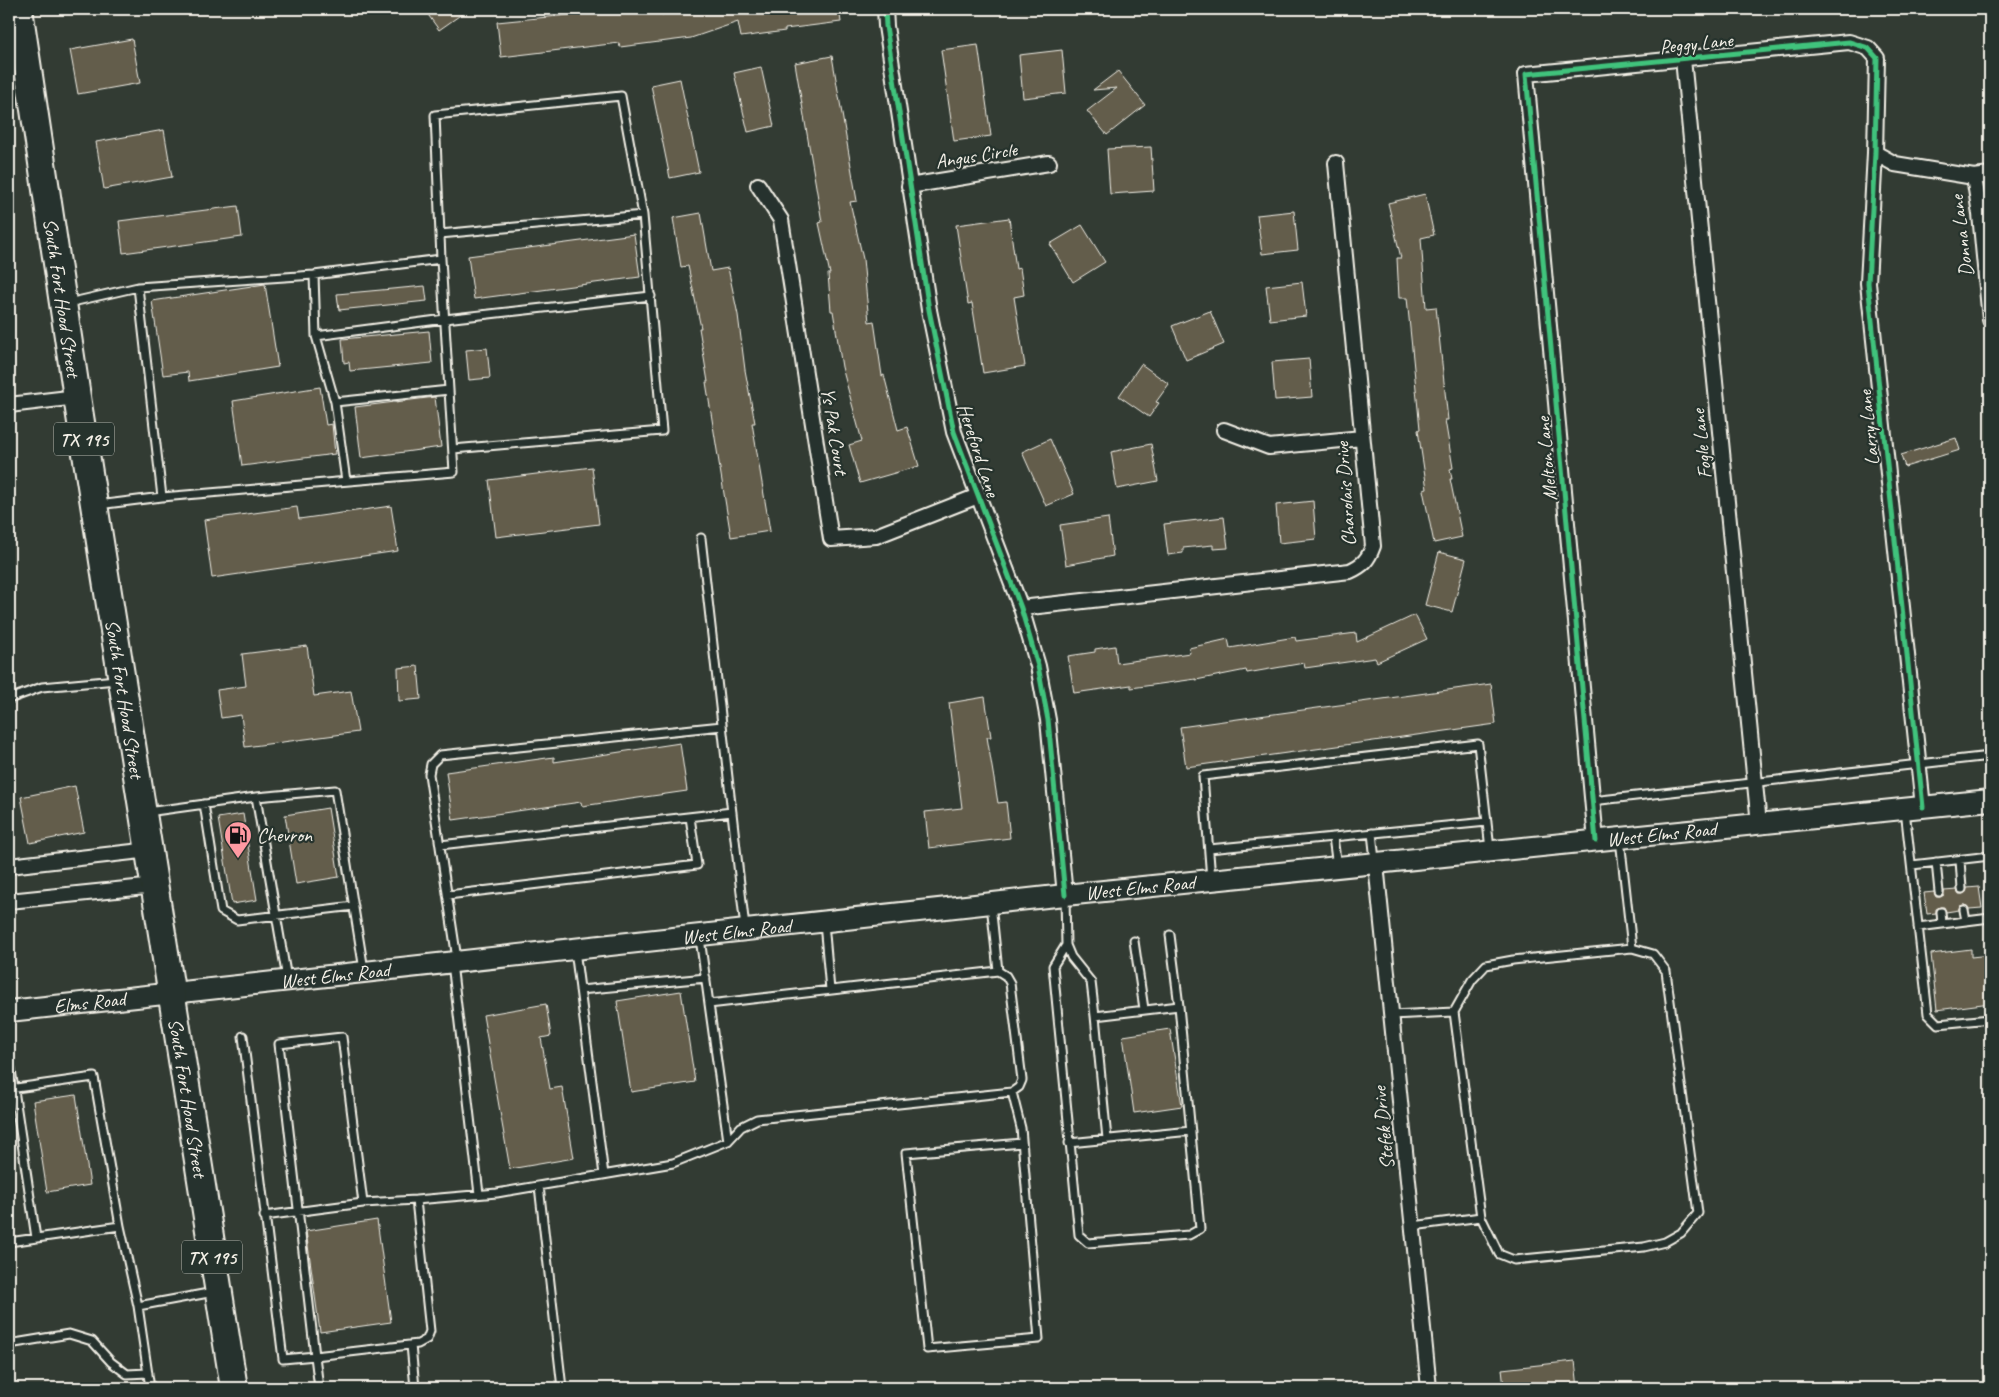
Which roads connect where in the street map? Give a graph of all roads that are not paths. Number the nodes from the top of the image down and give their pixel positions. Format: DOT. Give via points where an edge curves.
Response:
graph roads {
  1 [pos="19,9"];
  2 [pos="885,9"];
  3 [pos="1868,48"];
  4 [pos="1683,59"];
  5 [pos="1526,74"];
  6 [pos="1874,153"];
  7 [pos="1049,163"];
  8 [pos="1336,163"];
  9 [pos="1990,175"];
  10 [pos="1974,177"];
  11 [pos="758,185"];
  12 [pos="909,186"];
  13 [pos="643,215"];
  14 [pos="440,234"];
  15 [pos="441,259"];
  16 [pos="314,275"];
  17 [pos="138,288"];
  18 [pos="650,296"];
  19 [pos="64,303"];
  20 [pos="445,319"];
  21 [pos="1990,320"];
  22 [pos="316,336"];
  23 [pos="449,390"];
  24 [pos="76,397"];
  25 [pos="336,402"];
  26 [pos="9,405"];
  27 [pos="1224,430"];
  28 [pos="1362,438"];
  29 [pos="452,449"];
  30 [pos="346,481"];
  31 [pos="978,496"];
  32 [pos="162,497"];
  33 [pos="95,505"];
  34 [pos="701,538"];
  35 [pos="1021,608"];
  36 [pos="122,679"];
  37 [pos="9,699"];
  38 [pos="722,726"];
  39 [pos="1990,756"];
  40 [pos="1918,764"];
  41 [pos="1755,782"];
  42 [pos="256,797"];
  43 [pos="1592,800"];
  44 [pos="1990,800"];
  45 [pos="204,804"];
  46 [pos="1914,808"];
  47 [pos="144,812"];
  48 [pos="732,812"];
  49 [pos="690,816"];
  50 [pos="1487,822"];
  51 [pos="1759,824"];
  52 [pos="1372,834"];
  53 [pos="1333,837"];
  54 [pos="1620,838"];
  55 [pos="1596,841"];
  56 [pos="440,845"];
  57 [pos="1209,849"];
  58 [pos="150,850"];
  59 [pos="1491,852"];
  60 [pos="1990,856"];
  61 [pos="1960,860"];
  62 [pos="1936,862"];
  63 [pos="1376,864"];
  64 [pos="1912,865"];
  65 [pos="9,866"];
  66 [pos="1337,868"];
  67 [pos="1212,882"];
  68 [pos="155,886"];
  69 [pos="1962,889"];
  70 [pos="1939,892"];
  71 [pos="448,895"];
  72 [pos="1065,895"];
  73 [pos="9,901"];
  74 [pos="990,904"];
  75 [pos="354,906"];
  76 [pos="1964,910"];
  77 [pos="1941,912"];
  78 [pos="276,916"];
  79 [pos="1990,918"];
  80 [pos="1966,921"];
  81 [pos="824,922"];
  82 [pos="1942,924"];
  83 [pos="1918,927"];
  84 [pos="746,930"];
  85 [pos="1170,935"];
  86 [pos="700,936"];
  87 [pos="1134,941"];
  88 [pos="1066,945"];
  89 [pos="1632,948"];
  90 [pos="575,949"];
  91 [pos="455,963"];
  92 [pos="998,971"];
  93 [pos="364,972"];
  94 [pos="706,978"];
  95 [pos="287,981"];
  96 [pos="580,990"];
  97 [pos="830,990"];
  98 [pos="172,994"];
  99 [pos="709,1004"];
  100 [pos="1179,1006"];
  101 [pos="1144,1009"];
  102 [pos="9,1011"];
  103 [pos="1454,1012"];
  104 [pos="1391,1015"];
  105 [pos="1095,1016"];
  106 [pos="1990,1019"];
  107 [pos="243,1036"];
  108 [pos="9,1056"];
  109 [pos="11,1089"];
  110 [pos="1012,1092"];
  111 [pos="1191,1131"];
  112 [pos="1107,1139"];
  113 [pos="728,1141"];
  114 [pos="1022,1143"];
  115 [pos="1069,1143"];
  116 [pos="604,1175"];
  117 [pos="539,1186"];
  118 [pos="479,1194"];
  119 [pos="416,1200"];
  120 [pos="363,1203"];
  121 [pos="298,1211"];
  122 [pos="264,1216"];
  123 [pos="1481,1217"];
  124 [pos="120,1226"];
  125 [pos="1413,1226"];
  126 [pos="36,1238"];
  127 [pos="9,1242"];
  128 [pos="217,1292"];
  129 [pos="138,1306"];
  130 [pos="9,1344"];
  131 [pos="411,1345"];
  132 [pos="315,1356"];
  133 [pos="148,1373"];
  134 [pos="150,1388"];
  135 [pos="234,1388"];
  136 [pos="319,1388"];
  137 [pos="415,1388"];
  138 [pos="562,1388"];
  139 [pos="1429,1388"];
  1 -- 19 [label="highway, South Fort Hood Street / TX 195"];
  2 -- 12 [label="street, Hereford Lane"];
  3 -- 4 [label="street, Peggy Lane" via="1849,42"];
  3 -- 6 [label="street, Larry Lane" via="1877,58"];
  4 -- 5 [label="street, Peggy Lane"];
  4 -- 41 [label="street, Fogle Lane"];
  5 -- 43 [label="street, Melton Lane"];
  6 -- 10 [label="street" via="1895,164"];
  6 -- 40 [label="street, Larry Lane" via="1868,283"];
  7 -- 12 [label="street, Angus Circle"];
  8 -- 28 [label="street, Charolais Drive"];
  9 -- 10 [label="street"];
  10 -- 21 [label="street, Donna Lane"];
  11 -- 31 [label="street, Ys Pak Court" via="781,220 831,539 876,536"];
  12 -- 31 [label="street, Hereford Lane" via="929,310 954,432"];
  13 -- 14 [label="lane"];
  13 -- 14 [label="lane" via="622,96 434,115"];
  13 -- 18 [label="lane"];
  14 -- 15 [label="lane"];
  15 -- 16 [label="lane"];
  15 -- 20 [label="lane"];
  16 -- 17 [label="lane"];
  16 -- 22 [label="lane"];
  17 -- 19 [label="lane"];
  17 -- 32 [label="lane"];
  18 -- 20 [label="lane"];
  18 -- 29 [label="lane" via="662,431"];
  19 -- 24 [label="highway, South Fort Hood Street / TX 195"];
  20 -- 22 [label="lane"];
  20 -- 23 [label="lane"];
  22 -- 25 [label="lane"];
  23 -- 25 [label="lane"];
  23 -- 29 [label="lane"];
  24 -- 26 [label="street"];
  24 -- 33 [label="highway, South Fort Hood Street / TX 195"];
  25 -- 30 [label="lane"];
  27 -- 28 [label="street" via="1269,447"];
  28 -- 35 [label="street, Charolais Drive" via="1373,546 1361,566 1350,571"];
  29 -- 30 [label="lane" via="454,472"];
  30 -- 32 [label="lane"];
  31 -- 35 [label="street, Hereford Lane"];
  32 -- 33 [label="lane"];
  33 -- 36 [label="highway, South Fort Hood Street / TX 195"];
  34 -- 38 [label="lane"];
  35 -- 72 [label="street, Hereford Lane" via="1038,666 1048,720"];
  36 -- 37 [label="lane" via="42,687"];
  36 -- 47 [label="highway, South Fort Hood Street / TX 195"];
  38 -- 48 [label="lane"];
  38 -- 56 [label="lane" via="440,755 431,764 429,774"];
  39 -- 40 [label="lane"];
  40 -- 41 [label="lane"];
  40 -- 46 [label="street, Larry Lane"];
  41 -- 43 [label="lane"];
  41 -- 51 [label="street, Fogle Lane"];
  42 -- 45 [label="lane"];
  42 -- 75 [label="lane" via="335,790"];
  42 -- 78 [label="lane"];
  43 -- 55 [label="street, Melton Lane"];
  44 -- 46 [label="main road, West Elms Road"];
  45 -- 47 [label="lane"];
  45 -- 78 [label="lane" via="221,911 237,920"];
  46 -- 51 [label="main road, West Elms Road"];
  46 -- 64 [label="lane"];
  47 -- 58 [label="highway, South Fort Hood Street / TX 195"];
  48 -- 49 [label="lane"];
  48 -- 84 [label="lane"];
  49 -- 56 [label="lane"];
  49 -- 71 [label="lane" via="697,865"];
  50 -- 52 [label="lane"];
  50 -- 57 [label="lane" via="1478,744 1203,776"];
  50 -- 59 [label="lane"];
  51 -- 54 [label="main road, West Elms Road"];
  52 -- 53 [label="lane"];
  52 -- 63 [label="lane"];
  53 -- 57 [label="lane"];
  53 -- 66 [label="lane"];
  54 -- 55 [label="main road, West Elms Road"];
  54 -- 89 [label="lane"];
  55 -- 59 [label="main road, West Elms Road"];
  56 -- 71 [label="lane"];
  57 -- 67 [label="lane"];
  58 -- 65 [label="street"];
  58 -- 68 [label="highway, South Fort Hood Street / TX 195"];
  59 -- 63 [label="main road, West Elms Road"];
  60 -- 61 [label="lane"];
  61 -- 62 [label="lane"];
  61 -- 69 [label="lane"];
  62 -- 64 [label="lane"];
  62 -- 70 [label="lane"];
  63 -- 66 [label="main road, West Elms Road"];
  63 -- 104 [label="street, Stefek Drive"];
  64 -- 83 [label="lane"];
  66 -- 67 [label="main road, West Elms Road"];
  67 -- 72 [label="main road, West Elms Road"];
  68 -- 73 [label="street"];
  68 -- 98 [label="highway, South Fort Hood Street / TX 195"];
  71 -- 91 [label="lane"];
  72 -- 74 [label="main road, West Elms Road"];
  72 -- 88 [label="lane"];
  74 -- 81 [label="main road, West Elms Road"];
  74 -- 92 [label="lane"];
  75 -- 78 [label="lane"];
  75 -- 93 [label="lane"];
  76 -- 80 [label="lane"];
  77 -- 82 [label="lane"];
  78 -- 95 [label="lane"];
  79 -- 80 [label="lane"];
  80 -- 82 [label="lane"];
  81 -- 84 [label="main road, West Elms Road"];
  81 -- 97 [label="lane"];
  82 -- 83 [label="lane"];
  83 -- 106 [label="lane" via="1928,1014 1938,1024"];
  84 -- 86 [label="main road, West Elms Road"];
  85 -- 100 [label="lane"];
  86 -- 90 [label="main road, West Elms Road"];
  86 -- 94 [label="lane"];
  87 -- 101 [label="lane"];
  88 -- 105 [label="lane" via="1071,957 1091,982"];
  88 -- 115 [label="lane" via="1053,966"];
  89 -- 103 [label="lane" via="1486,965 1472,980"];
  89 -- 123 [label="lane" via="1653,954 1666,971 1698,1213 1681,1233 1665,1242 1514,1260 1499,1254"];
  90 -- 91 [label="main road, West Elms Road"];
  90 -- 96 [label="lane"];
  91 -- 93 [label="main road, West Elms Road"];
  91 -- 118 [label="lane"];
  92 -- 97 [label="lane"];
  92 -- 110 [label="lane" via="1010,983 1022,1080"];
  93 -- 95 [label="main road, West Elms Road"];
  94 -- 96 [label="lane"];
  94 -- 99 [label="lane"];
  95 -- 98 [label="main road, West Elms Road"];
  96 -- 116 [label="lane"];
  97 -- 99 [label="lane"];
  98 -- 102 [label="main road, Elms Road"];
  98 -- 128 [label="highway, South Fort Hood Street / TX 195"];
  99 -- 113 [label="lane"];
  100 -- 101 [label="lane"];
  100 -- 111 [label="lane"];
  101 -- 105 [label="lane"];
  103 -- 104 [label="lane"];
  103 -- 123 [label="lane"];
  104 -- 125 [label="street, Stefek Drive"];
  105 -- 112 [label="lane"];
  107 -- 122 [label="lane"];
  108 -- 109 [label="lane"];
  109 -- 124 [label="lane" via="94,1077"];
  109 -- 126 [label="lane"];
  110 -- 113 [label="lane" via="757,1119 741,1127"];
  110 -- 114 [label="lane"];
  111 -- 112 [label="lane"];
  111 -- 115 [label="lane" via="1200,1229 1189,1235 1088,1242 1079,1235"];
  112 -- 115 [label="lane"];
  113 -- 116 [label="lane" via="673,1163"];
  114 -- 114 [label="lane" via="1039,1338 927,1349 906,1153"];
  116 -- 117 [label="lane"];
  117 -- 118 [label="lane"];
  117 -- 138 [label="lane"];
  118 -- 119 [label="lane"];
  119 -- 120 [label="lane"];
  119 -- 131 [label="lane" via="430,1331 427,1339"];
  120 -- 121 [label="lane"];
  120 -- 121 [label="lane" via="342,1037 279,1044"];
  121 -- 122 [label="lane"];
  121 -- 132 [label="lane"];
  122 -- 132 [label="lane" via="283,1359"];
  123 -- 125 [label="lane"];
  124 -- 126 [label="lane"];
  124 -- 129 [label="lane"];
  125 -- 139 [label="street, Stefek Drive"];
  126 -- 127 [label="lane"];
  128 -- 129 [label="lane"];
  128 -- 135 [label="highway, South Fort Hood Street / TX 195"];
  129 -- 133 [label="lane"];
  130 -- 133 [label="lane" via="68,1334 92,1342 127,1374"];
  131 -- 132 [label="lane"];
  131 -- 137 [label="lane"];
  132 -- 136 [label="lane"];
  133 -- 134 [label="lane"];
}
